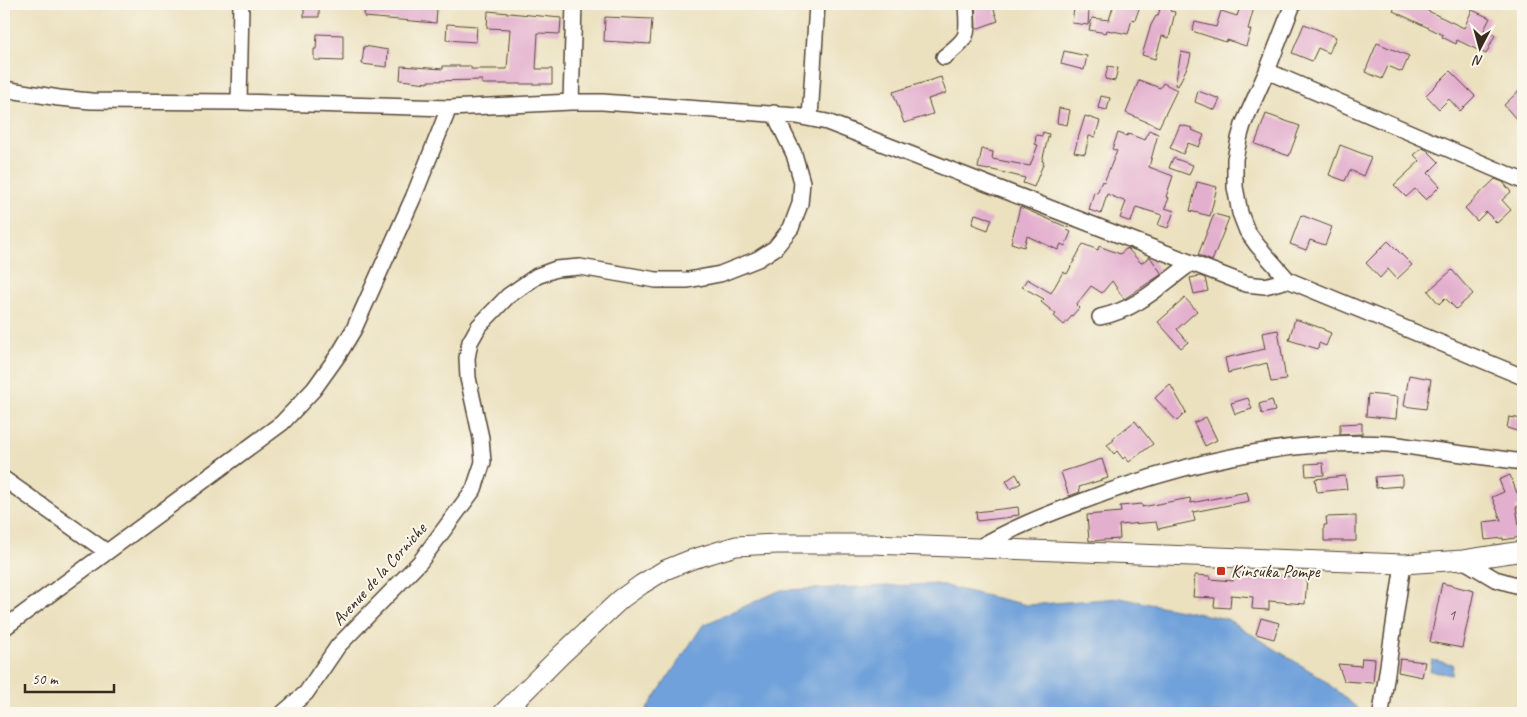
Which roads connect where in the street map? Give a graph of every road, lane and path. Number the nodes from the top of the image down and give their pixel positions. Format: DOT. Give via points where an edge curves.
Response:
graph roads {
  1 [pos="241,4"];
  2 [pos="574,4"];
  3 [pos="817,4"];
  4 [pos="966,4"];
  5 [pos="1293,4"];
  6 [pos="944,57"];
  7 [pos="1267,71"];
  8 [pos="4,89"];
  9 [pos="239,102"];
  10 [pos="572,102"];
  11 [pos="449,108"];
  12 [pos="774,113"];
  13 [pos="810,118"];
  14 [pos="1523,181"];
  15 [pos="1191,263"];
  16 [pos="1288,280"];
  17 [pos="1100,317"];
  18 [pos="1523,377"];
  19 [pos="1523,462"];
  20 [pos="4,479"];
  21 [pos="978,548"];
  22 [pos="1523,550"];
  23 [pos="107,552"];
  24 [pos="1463,560"];
  25 [pos="1403,564"];
  26 [pos="1523,587"];
  27 [pos="4,628"];
  28 [pos="283,713"];
  29 [pos="503,713"];
  30 [pos="1381,713"];
  1 -- 9 [label="street"];
  2 -- 10 [label="street"];
  3 -- 13 [label="street"];
  4 -- 6 [label="street" via="968,32"];
  5 -- 7 [label="street"];
  7 -- 14 [label="street"];
  7 -- 16 [label="street" via="1239,139 1235,159 1236,187 1247,231"];
  8 -- 9 [label="street" via="91,101"];
  9 -- 11 [label="street"];
  10 -- 11 [label="street"];
  10 -- 12 [label="street"];
  11 -- 23 [label="street" via="354,329 314,389 282,423"];
  12 -- 13 [label="street"];
  12 -- 28 [label="street, Avenue de la Corniche" via="794,154 802,182 800,204 791,228 775,248 758,259 720,274 688,280 656,280 580,267 556,269 537,276 508,296 479,326 470,342 467,358 483,462 474,489 420,562 338,646 306,693"];
  13 -- 15 [label="street"];
  15 -- 16 [label="street" via="1246,284 1265,286"];
  15 -- 17 [label="street" via="1129,308"];
  16 -- 18 [label="street"];
  19 -- 21 [label="street" via="1389,444 1286,449 1160,474 1028,522"];
  20 -- 23 [label="street"];
  21 -- 25 [label="main road"];
  21 -- 29 [label="main road" via="777,544 736,546 708,554 665,570 621,599"];
  22 -- 24 [label="main road"];
  23 -- 27 [label="street"];
  24 -- 25 [label="main road"];
  24 -- 26 [label="street" via="1495,580"];
  25 -- 30 [label="street"];
}
